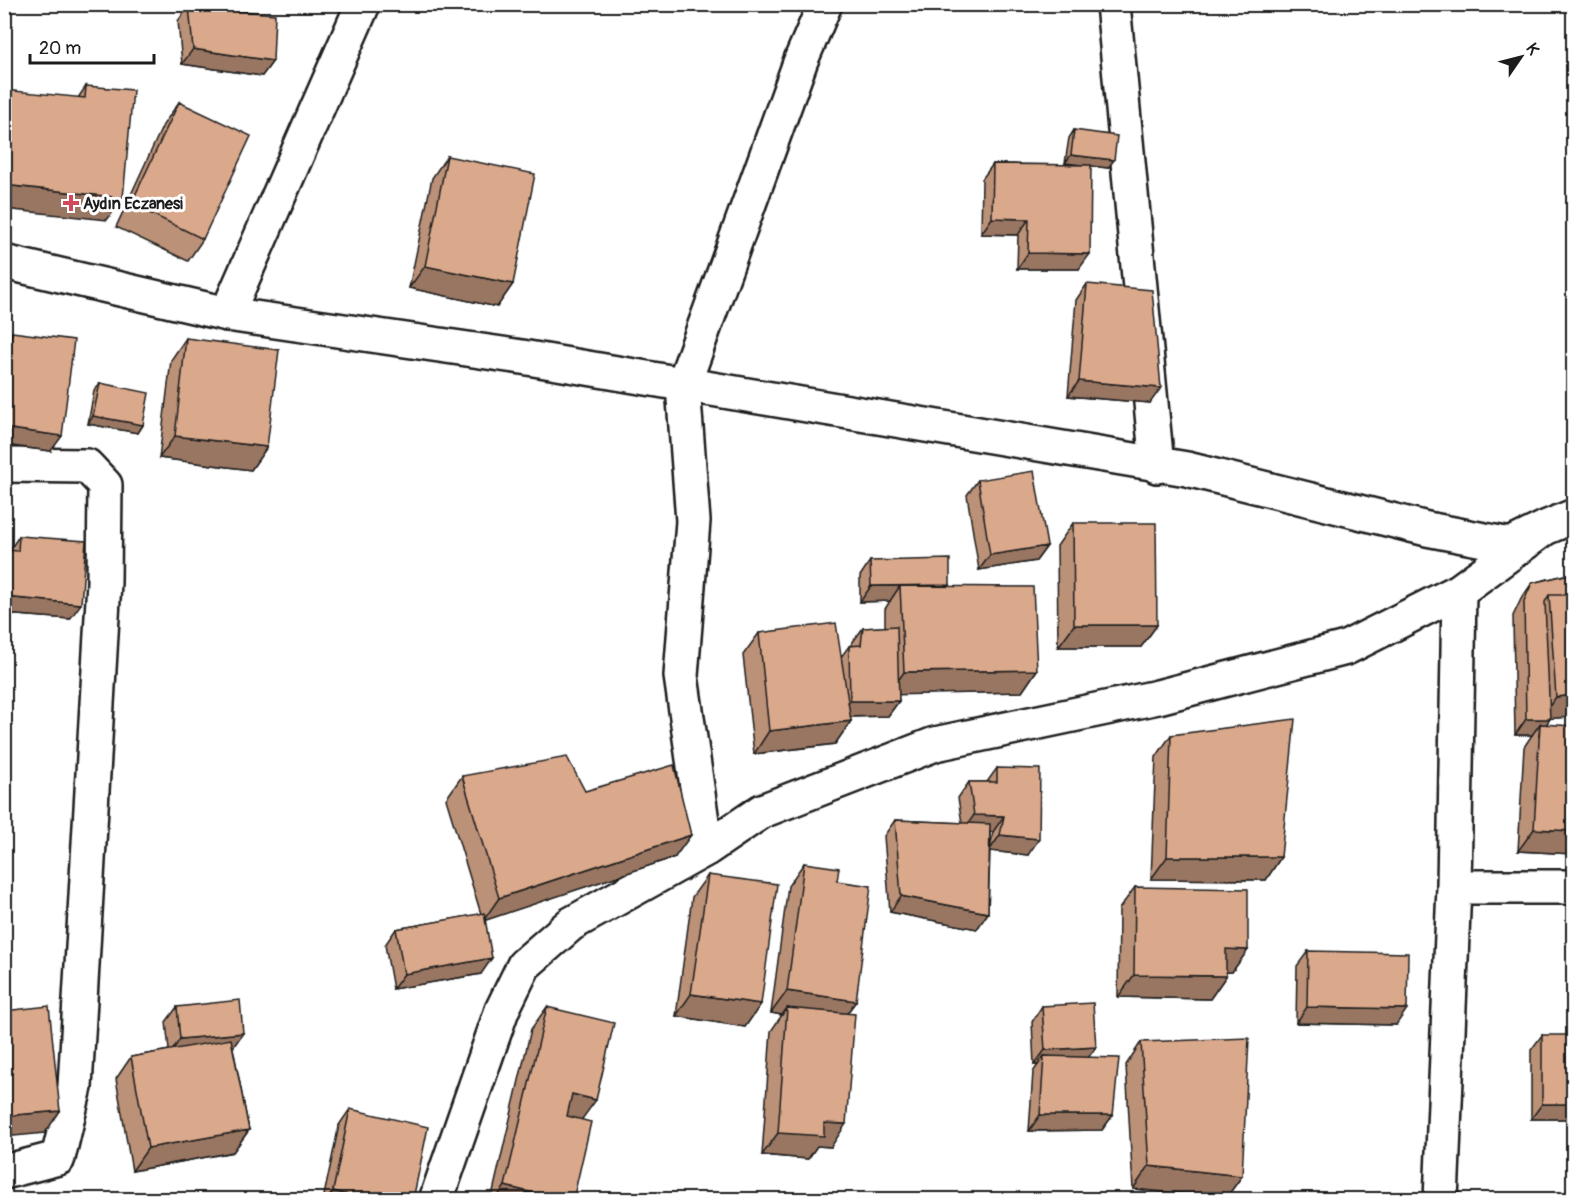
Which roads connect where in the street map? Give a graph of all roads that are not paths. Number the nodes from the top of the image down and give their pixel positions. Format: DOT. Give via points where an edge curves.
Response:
graph roads {
  1 [pos="363,4"];
  2 [pos="825,4"];
  3 [pos="1113,4"];
  4 [pos="4,262"];
  5 [pos="227,314"];
  6 [pos="683,386"];
  7 [pos="4,465"];
  8 [pos="1157,466"];
  9 [pos="1559,522"];
  10 [pos="1459,591"];
  11 [pos="706,849"];
  12 [pos="1574,886"];
  13 [pos="1454,887"];
  14 [pos="4,1173"];
  15 [pos="436,1200"];
  16 [pos="1441,1200"];
  1 -- 5 [label="street"];
  2 -- 6 [label="street"];
  3 -- 8 [label="street"];
  4 -- 5 [label="street"];
  5 -- 6 [label="street" via="522,357"];
  6 -- 8 [label="street"];
  6 -- 11 [label="street" via="693,521 681,676"];
  7 -- 14 [label="street" via="87,466 105,485 104,582 75,1087 58,1158"];
  8 -- 9 [label="street" via="1187,470 1427,530 1510,545"];
  9 -- 10 [label="street"];
  10 -- 11 [label="street" via="1346,648 1158,697 934,744 762,811"];
  10 -- 13 [label="street"];
  11 -- 15 [label="street" via="571,924 524,965 502,1010"];
  12 -- 13 [label="street"];
  13 -- 16 [label="street"];
}
